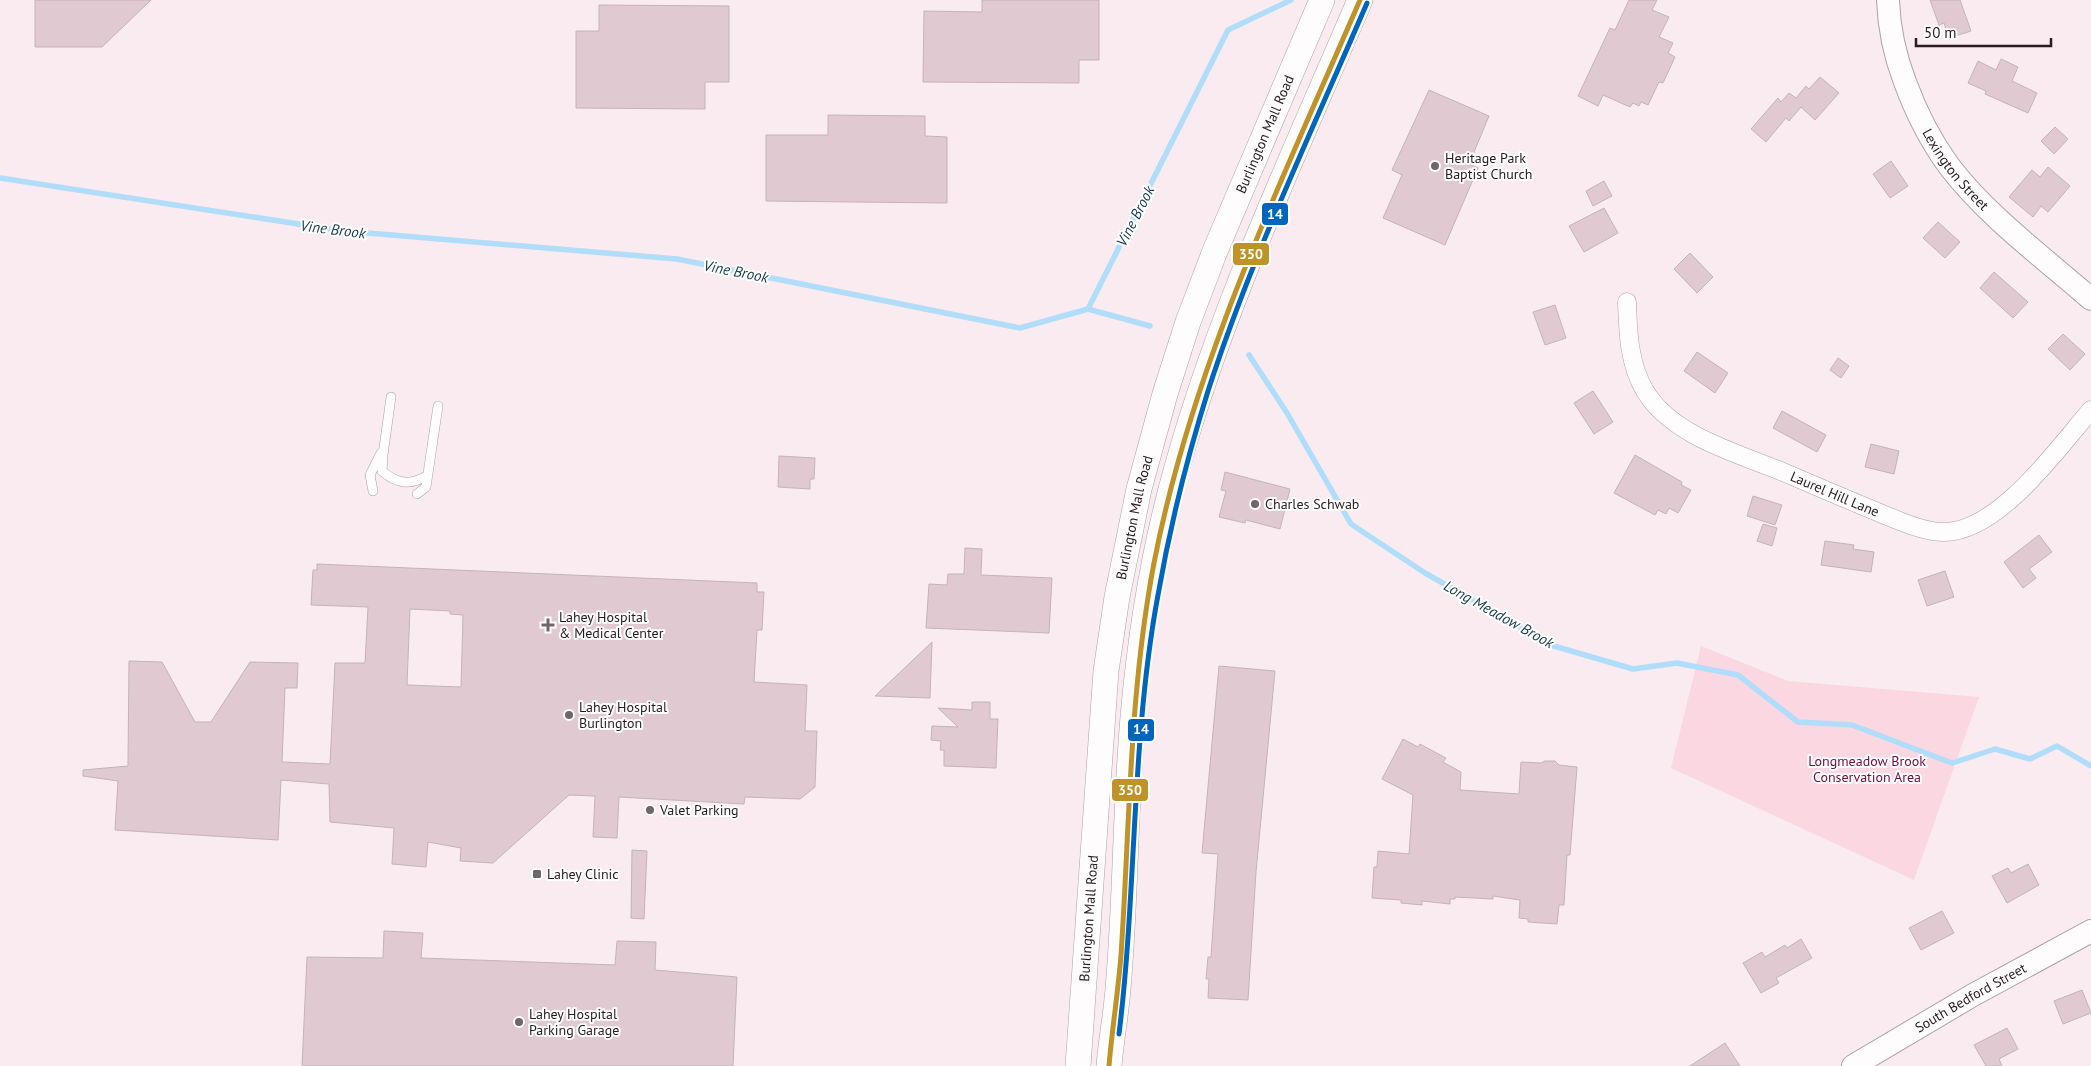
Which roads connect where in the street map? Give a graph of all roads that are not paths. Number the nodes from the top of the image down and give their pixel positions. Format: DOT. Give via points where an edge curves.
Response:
graph roads {
  1 [pos="1322,0"];
  2 [pos="1360,0"];
  3 [pos="1888,0"];
  4 [pos="2091,298"];
  5 [pos="1627,302"];
  6 [pos="391,398"];
  7 [pos="438,406"];
  8 [pos="2091,410"];
  9 [pos="384,448"];
  10 [pos="428,476"];
  11 [pos="373,490"];
  12 [pos="417,494"];
  13 [pos="2091,931"];
  14 [pos="1078,1066"];
  15 [pos="1109,1066"];
  16 [pos="1853,1066"];
  1 -- 14 [label="main road, Burlington Mall Road" via="1188,322 1139,489 1106,670"];
  2 -- 15 [label="main road" via="1242,275 1212,356 1176,472 1151,587 1137,684 1128,788 1118,990"];
  3 -- 4 [label="street, Lexington Street" via="1892,40 1901,72 1914,108 1944,159 1998,218"];
  5 -- 8 [label="street, Laurel Hill Lane" via="1629,344 1644,390 1670,419 1707,440 1924,529 1961,530 1994,514 2024,486"];
  6 -- 9 [label="lane"];
  7 -- 10 [label="lane"];
  9 -- 10 [label="lane" via="382,470 392,480 418,481"];
  9 -- 11 [label="lane" via="370,475"];
  10 -- 12 [label="lane" via="426,487"];
  13 -- 16 [label="street, South Bedford Street"];
}
